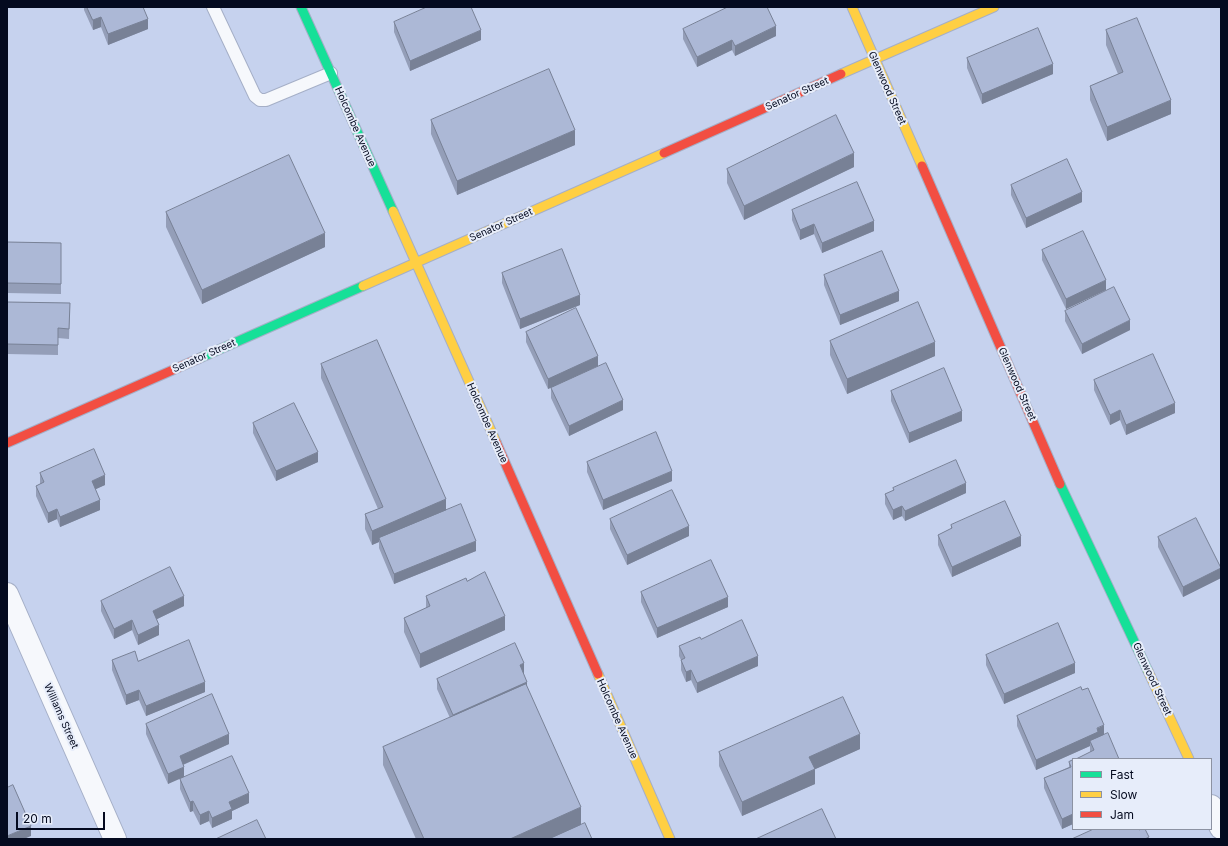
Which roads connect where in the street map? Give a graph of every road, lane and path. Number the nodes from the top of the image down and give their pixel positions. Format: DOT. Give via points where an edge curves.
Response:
graph roads {
  1 [pos="213,7"];
  2 [pos="301,7"];
  3 [pos="852,7"];
  4 [pos="994,7"];
  5 [pos="875,60"];
  6 [pos="331,73"];
  7 [pos="416,262"];
  8 [pos="7,443"];
  9 [pos="7,594"];
  10 [pos="1189,758"];
  11 [pos="1212,808"];
  12 [pos="1221,828"];
  13 [pos="115,839"];
  14 [pos="670,839"];
  1 -- 6 [label="lane" via="255,96 260,100 266,100"];
  2 -- 6 [label="street, Holcombe Avenue"];
  3 -- 5 [label="street, Glenwood Street"];
  4 -- 5 [label="street, Senator Street"];
  5 -- 7 [label="street, Senator Street"];
  5 -- 10 [label="street, Glenwood Street" via="1060,483"];
  6 -- 7 [label="street, Holcombe Avenue"];
  7 -- 8 [label="street, Senator Street"];
  7 -- 14 [label="street, Holcombe Avenue"];
  9 -- 13 [label="street, Williams Street"];
  11 -- 12 [label="street"];
}
